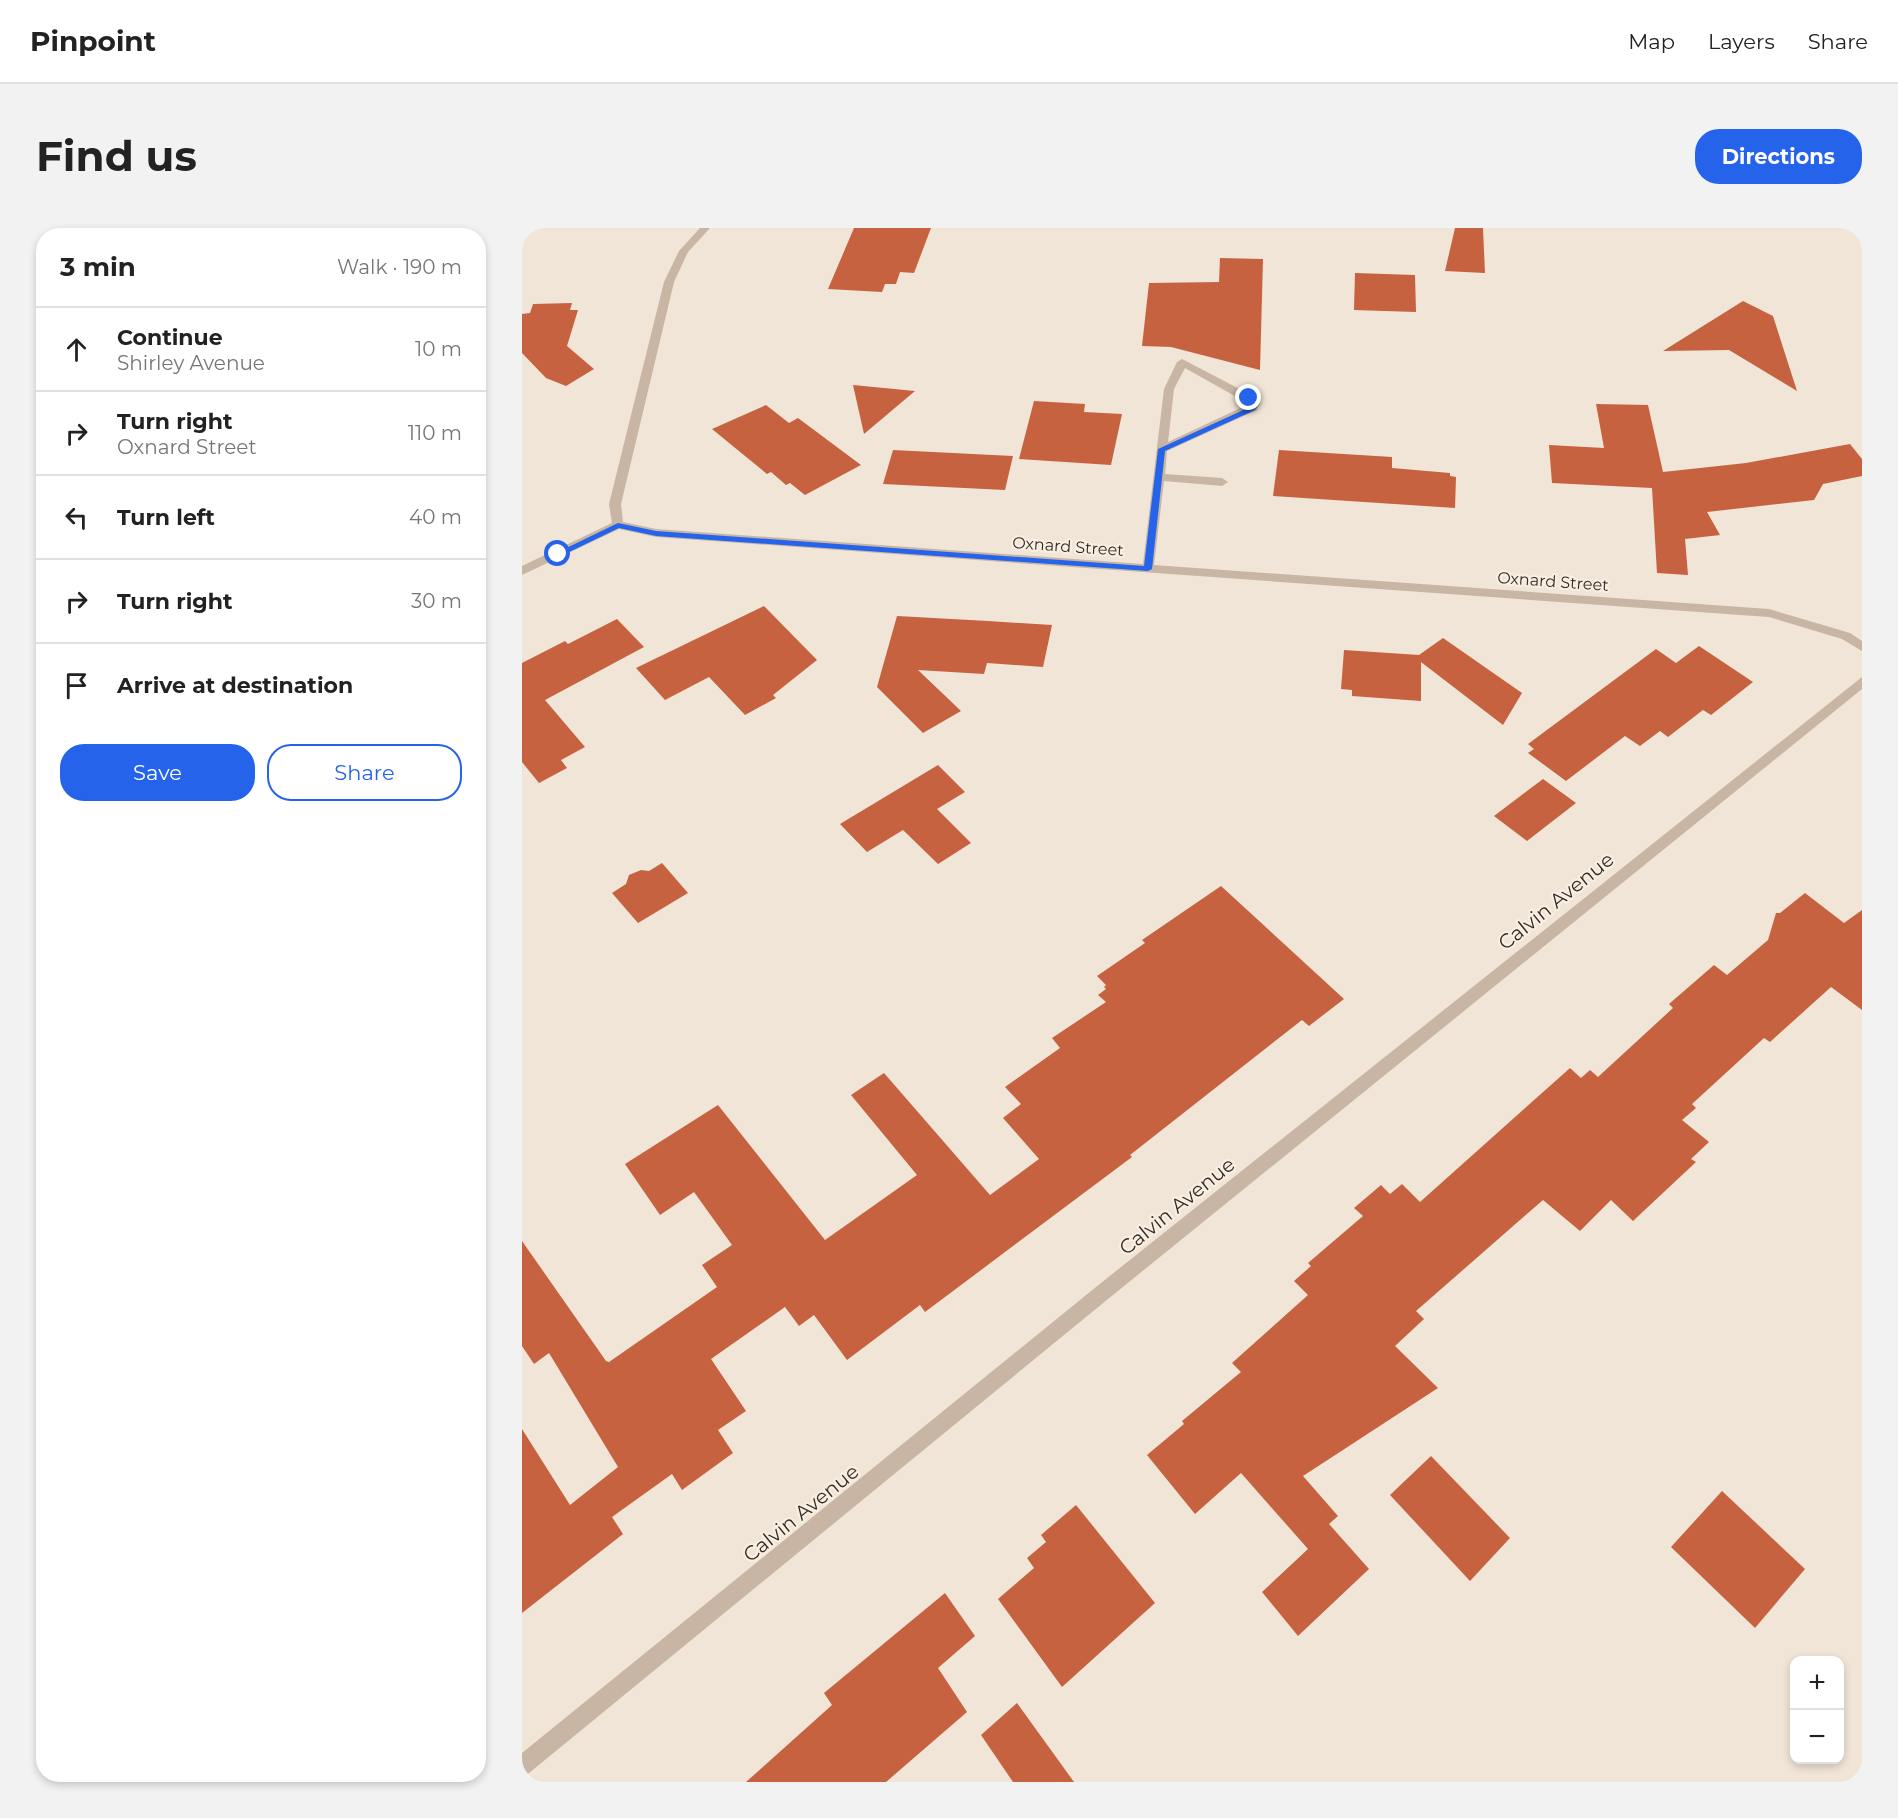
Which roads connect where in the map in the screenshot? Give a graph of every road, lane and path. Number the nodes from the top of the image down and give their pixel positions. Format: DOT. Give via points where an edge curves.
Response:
graph roads {
  1 [pos="705,228"];
  2 [pos="1162,449"];
  3 [pos="1158,477"];
  4 [pos="1222,482"];
  5 [pos="618,525"];
  6 [pos="1148,569"];
  7 [pos="522,571"];
  8 [pos="1862,647"];
  9 [pos="1862,682"];
  10 [pos="522,1766"];
  1 -- 5 [label="street" via="684,251 669,282 615,504"];
  2 -- 2 [label="street" via="1253,408 1255,403 1182,362 1169,389"];
  2 -- 3 [label="street"];
  3 -- 4 [label="street"];
  3 -- 6 [label="street"];
  5 -- 6 [label="street, Oxnard Street" via="656,533"];
  5 -- 7 [label="street"];
  6 -- 8 [label="street, Oxnard Street" via="1768,613 1846,636"];
  9 -- 10 [label="street, Calvin Avenue"];
}
